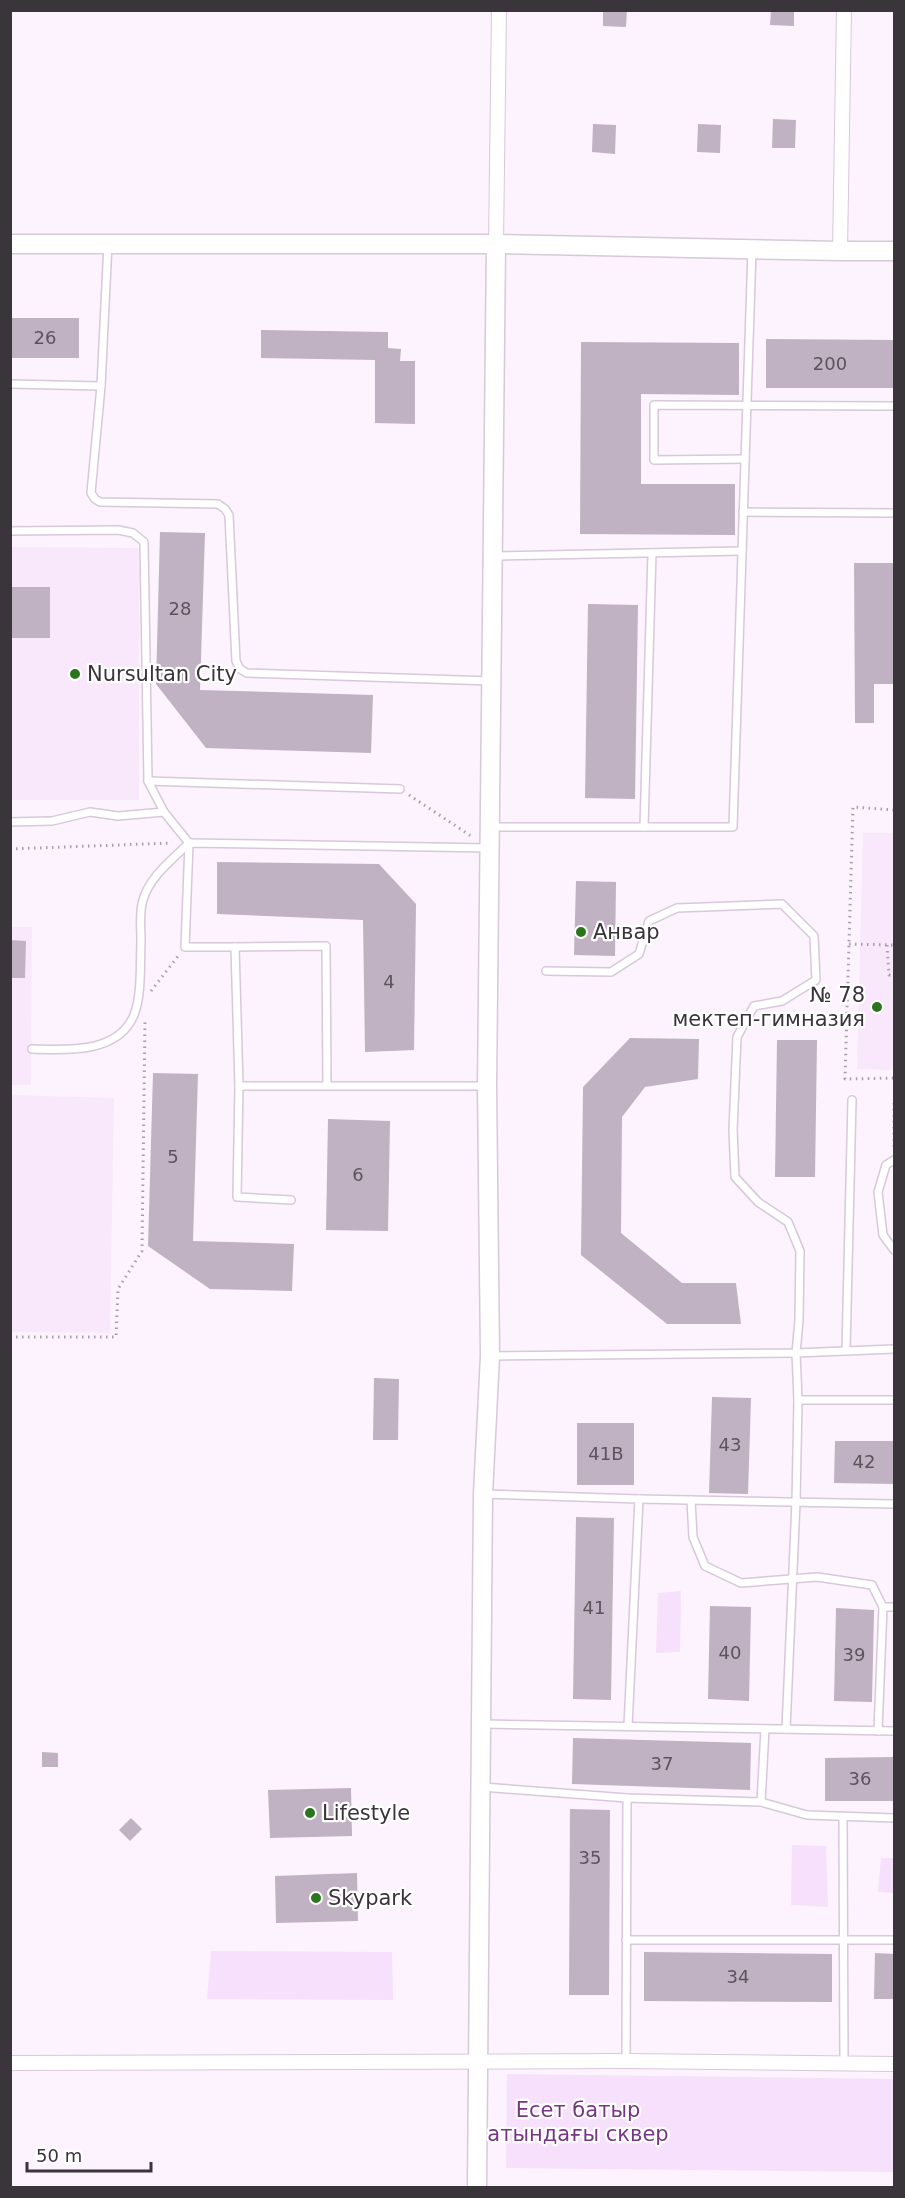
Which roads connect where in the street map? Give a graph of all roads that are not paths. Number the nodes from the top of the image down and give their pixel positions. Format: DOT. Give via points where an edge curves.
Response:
graph roads {
  1 [pos="499,10"];
  2 [pos="844,10"];
  3 [pos="10,244"];
  4 [pos="108,244"];
  5 [pos="496,244"];
  6 [pos="752,249"];
  7 [pos="894,250"];
  8 [pos="840,251"];
  9 [pos="10,384"];
  10 [pos="100,386"];
  11 [pos="747,405"];
  12 [pos="894,406"];
  13 [pos="745,459"];
  14 [pos="743,512"];
  15 [pos="894,513"];
  16 [pos="10,531"];
  17 [pos="742,551"];
  18 [pos="652,553"];
  19 [pos="493,556"];
  20 [pos="491,681"];
  21 [pos="148,781"];
  22 [pos="400,789"];
  23 [pos="164,812"];
  24 [pos="10,822"];
  25 [pos="490,827"];
  26 [pos="644,827"];
  27 [pos="189,843"];
  28 [pos="490,848"];
  29 [pos="235,947"];
  30 [pos="546,971"];
  31 [pos="32,1048"];
  32 [pos="327,1084"];
  33 [pos="239,1086"];
  34 [pos="487,1086"];
  35 [pos="852,1100"];
  36 [pos="894,1160"];
  37 [pos="291,1200"];
  38 [pos="894,1250"];
  39 [pos="894,1349"];
  40 [pos="846,1350"];
  41 [pos="796,1353"];
  42 [pos="489,1356"];
  43 [pos="798,1400"];
  44 [pos="894,1400"];
  45 [pos="483,1494"];
  46 [pos="639,1499"];
  47 [pos="691,1500"];
  48 [pos="796,1502"];
  49 [pos="894,1504"];
  50 [pos="793,1579"];
  51 [pos="883,1607"];
  52 [pos="894,1607"];
  53 [pos="481,1724"];
  54 [pos="628,1726"];
  55 [pos="765,1729"];
  56 [pos="786,1729"];
  57 [pos="878,1731"];
  58 [pos="894,1731"];
  59 [pos="481,1787"];
  60 [pos="627,1798"];
  61 [pos="761,1802"];
  62 [pos="843,1817"];
  63 [pos="894,1818"];
  64 [pos="626,1940"];
  65 [pos="844,1940"];
  66 [pos="894,1940"];
  67 [pos="626,2061"];
  68 [pos="478,2063"];
  69 [pos="843,2063"];
  70 [pos="10,2064"];
  71 [pos="894,2064"];
  72 [pos="477,2187"];
  1 -- 5 [label="street"];
  2 -- 8 [label="street"];
  3 -- 4 [label="street"];
  4 -- 5 [label="street"];
  4 -- 10 [label="lane"];
  5 -- 6 [label="street"];
  5 -- 19 [label="street"];
  6 -- 8 [label="street"];
  6 -- 11 [label="lane"];
  7 -- 8 [label="street"];
  9 -- 10 [label="lane"];
  10 -- 20 [label="lane" via="91,493 95,499 218,504 229,515 236,661 240,669 247,673"];
  11 -- 12 [label="lane"];
  11 -- 13 [label="lane"];
  11 -- 13 [label="lane" via="654,405 654,460"];
  13 -- 14 [label="lane"];
  14 -- 15 [label="lane"];
  14 -- 17 [label="lane"];
  16 -- 21 [label="lane" via="118,530 133,532 144,542"];
  17 -- 18 [label="lane"];
  17 -- 26 [label="lane" via="733,827"];
  18 -- 19 [label="lane"];
  18 -- 26 [label="lane"];
  19 -- 20 [label="street"];
  20 -- 25 [label="street"];
  21 -- 22 [label="lane"];
  21 -- 23 [label="lane"];
  23 -- 24 [label="lane" via="118,816 90,812 52,821"];
  23 -- 27 [label="lane"];
  25 -- 26 [label="lane"];
  25 -- 28 [label="street"];
  27 -- 28 [label="lane"];
  27 -- 29 [label="lane" via="185,947"];
  27 -- 31 [label="lane" via="156,875 142,901 139,982 135,1013 127,1028 100,1045"];
  28 -- 34 [label="street"];
  29 -- 32 [label="lane" via="326,946"];
  29 -- 33 [label="lane"];
  30 -- 41 [label="lane" via="611,972 639,954 649,921 677,908 782,904 814,936 816,980 782,1001 754,1006 737,1037 735,1177 758,1202 788,1222 800,1251"];
  32 -- 33 [label="lane"];
  32 -- 34 [label="lane"];
  33 -- 37 [label="lane" via="237,1197"];
  34 -- 42 [label="street"];
  35 -- 40 [label="lane"];
  36 -- 38 [label="lane" via="886,1165 878,1192 883,1235"];
  39 -- 40 [label="lane"];
  40 -- 41 [label="lane"];
  41 -- 42 [label="lane"];
  41 -- 43 [label="lane"];
  42 -- 45 [label="street"];
  43 -- 44 [label="lane"];
  43 -- 48 [label="lane"];
  45 -- 46 [label="lane"];
  45 -- 53 [label="street"];
  46 -- 47 [label="lane"];
  46 -- 54 [label="lane"];
  47 -- 48 [label="lane"];
  47 -- 50 [label="lane" via="693,1537 705,1566 741,1583"];
  48 -- 49 [label="lane"];
  48 -- 50 [label="lane"];
  50 -- 51 [label="lane" via="817,1577 872,1585"];
  50 -- 56 [label="lane"];
  51 -- 52 [label="lane"];
  51 -- 57 [label="lane"];
  53 -- 54 [label="lane"];
  53 -- 59 [label="street"];
  54 -- 55 [label="lane"];
  55 -- 56 [label="lane"];
  55 -- 61 [label="lane"];
  56 -- 57 [label="lane"];
  57 -- 58 [label="lane"];
  59 -- 60 [label="lane"];
  59 -- 68 [label="street"];
  60 -- 61 [label="lane"];
  60 -- 64 [label="lane"];
  61 -- 62 [label="lane" via="807,1815"];
  62 -- 63 [label="lane"];
  62 -- 65 [label="lane"];
  64 -- 65 [label="lane"];
  64 -- 67 [label="lane"];
  65 -- 66 [label="lane"];
  65 -- 69 [label="lane"];
  67 -- 68 [label="street"];
  67 -- 69 [label="street"];
  68 -- 70 [label="street"];
  68 -- 72 [label="street"];
  69 -- 71 [label="street"];
}
